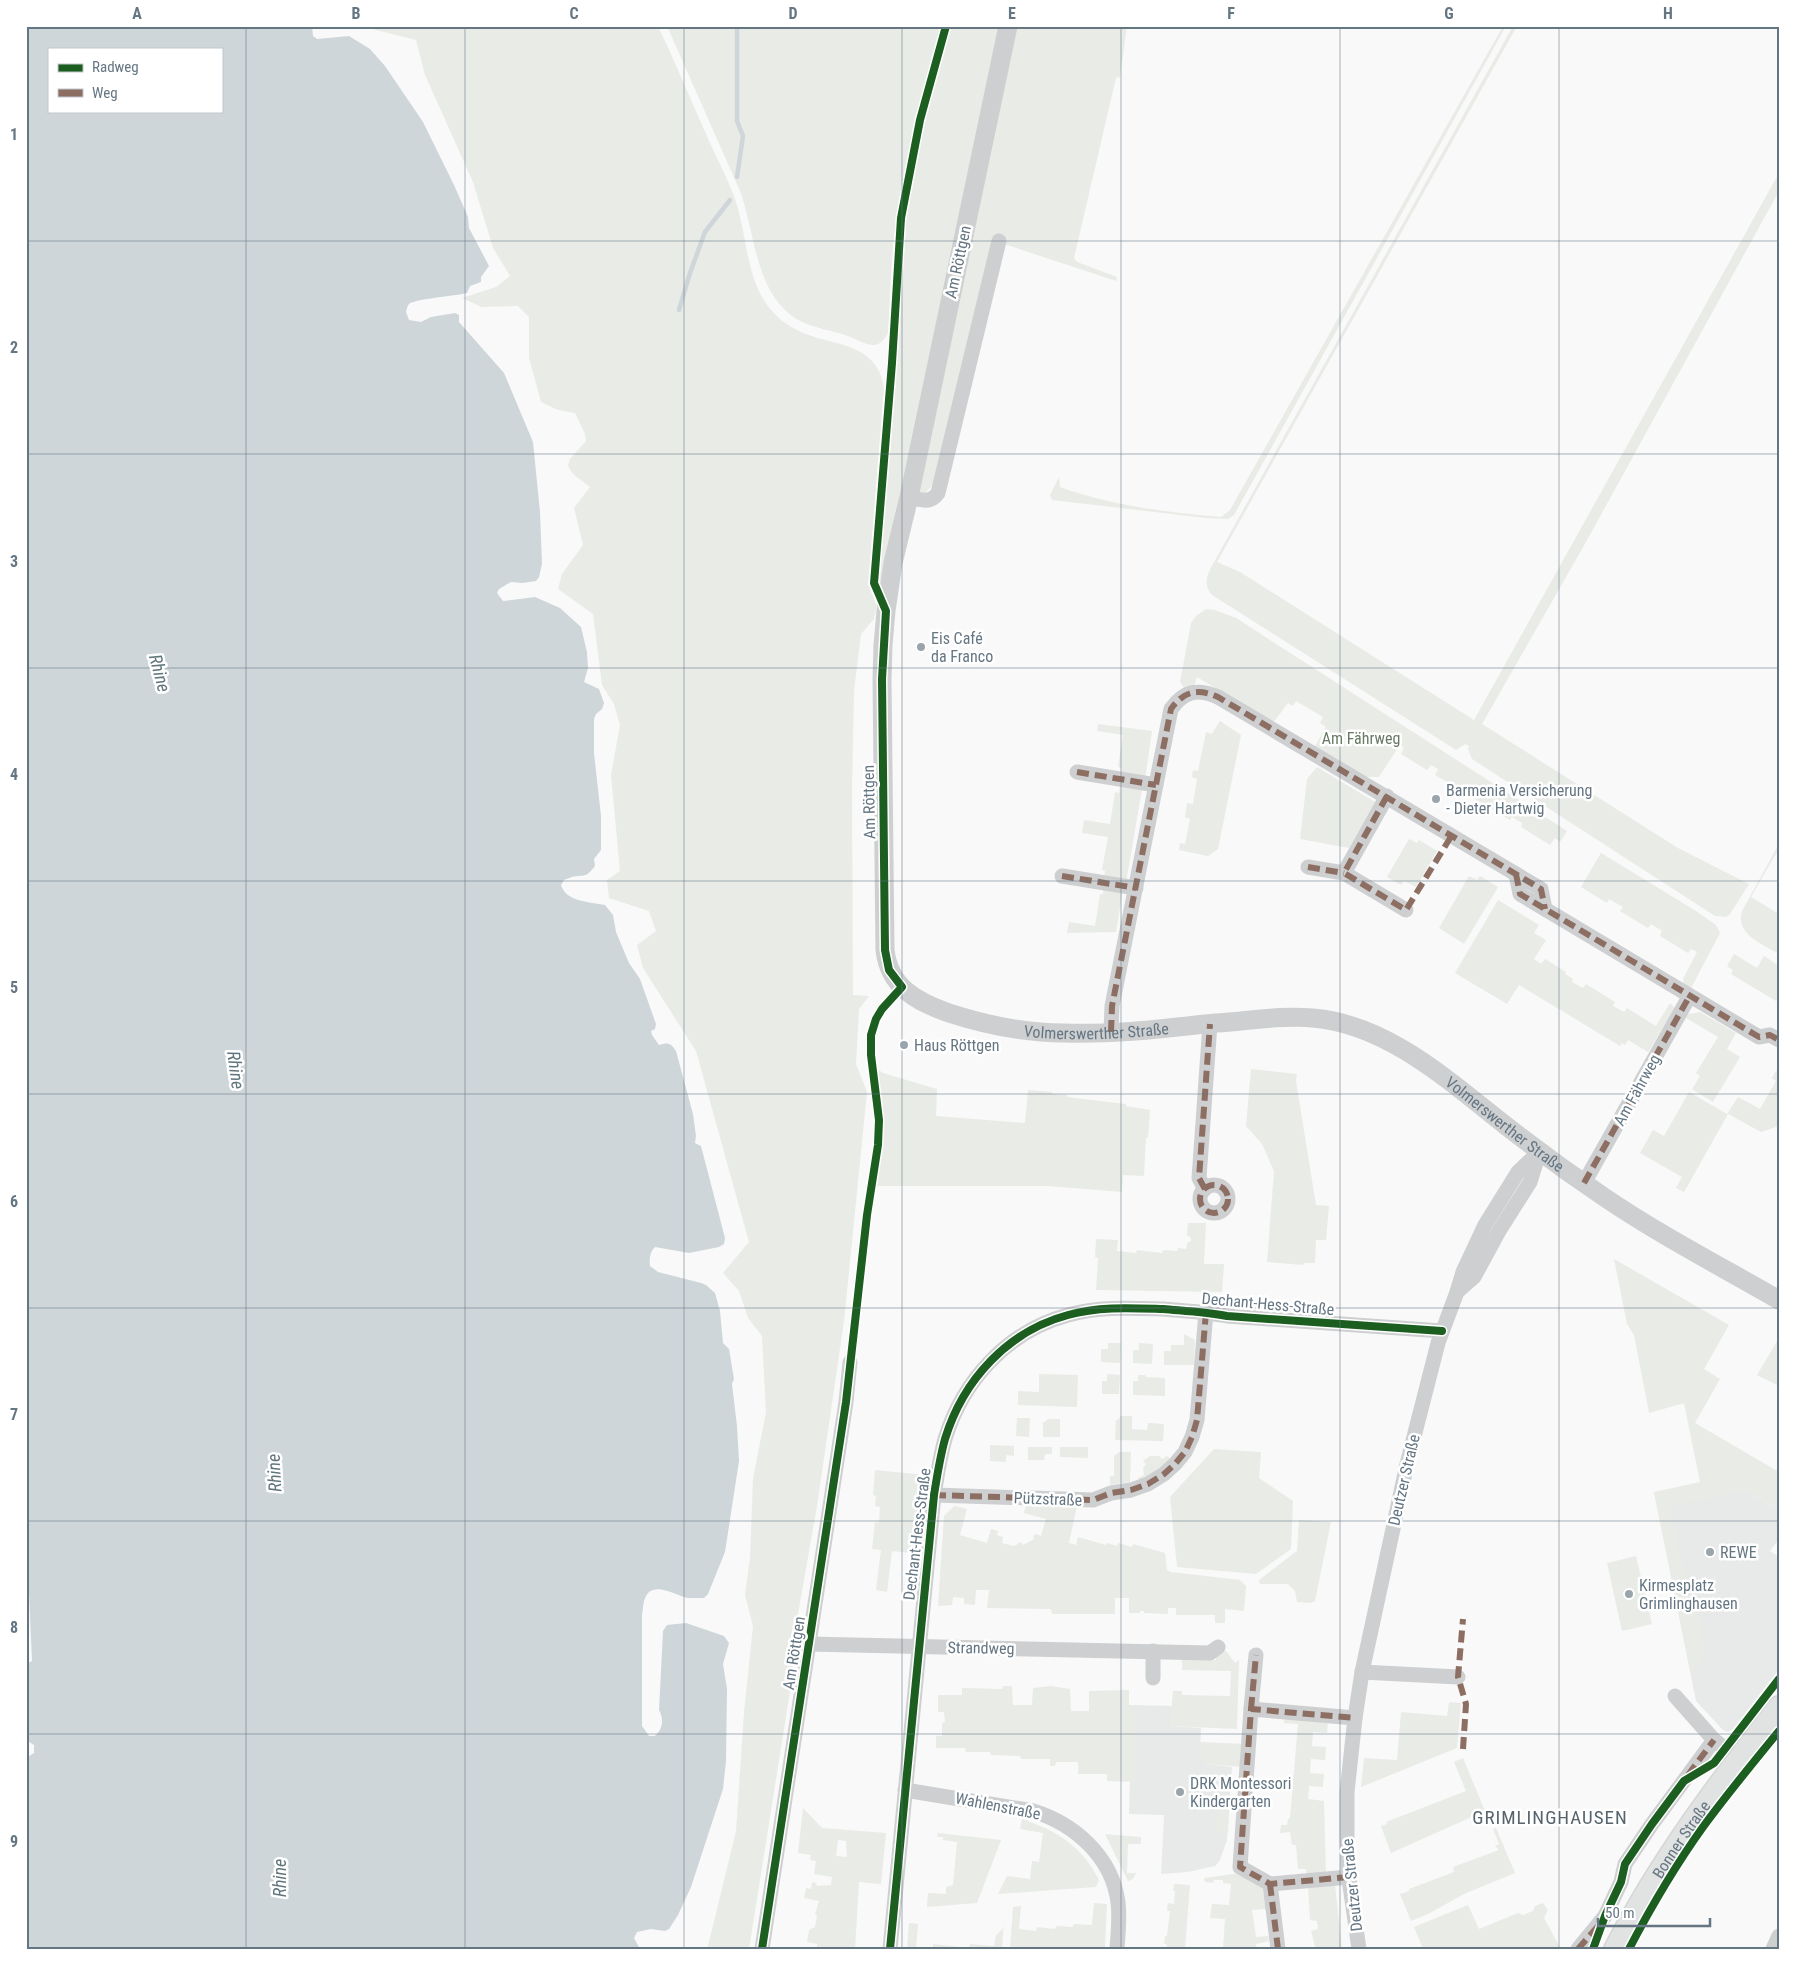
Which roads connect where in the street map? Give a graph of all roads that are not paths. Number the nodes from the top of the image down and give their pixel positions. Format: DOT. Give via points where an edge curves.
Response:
graph roads {
  1 [pos="1008,26"];
  2 [pos="999,241"];
  3 [pos="909,497"];
  4 [pos="1077,772"];
  5 [pos="1156,785"];
  6 [pos="1387,796"];
  7 [pos="1308,867"];
  8 [pos="1344,872"];
  9 [pos="1062,876"];
  10 [pos="1136,888"];
  11 [pos="1406,910"];
  12 [pos="902,987"];
  13 [pos="1689,996"];
  14 [pos="1210,1024"];
  15 [pos="1111,1032"];
  16 [pos="1779,1040"];
  17 [pos="1540,1151"];
  18 [pos="1584,1183"];
  19 [pos="1205,1189"];
  20 [pos="1779,1300"];
  21 [pos="1206,1312"];
  22 [pos="1442,1331"];
  23 [pos="850,1362"];
  24 [pos="934,1495"];
  25 [pos="810,1644"];
  26 [pos="918,1646"];
  27 [pos="1218,1647"];
  28 [pos="1153,1652"];
  29 [pos="1256,1655"];
  30 [pos="1362,1672"];
  31 [pos="1458,1677"];
  32 [pos="1153,1678"];
  33 [pos="1675,1696"];
  34 [pos="1779,1707"];
  35 [pos="1252,1709"];
  36 [pos="1354,1718"];
  37 [pos="1714,1740"];
  38 [pos="1738,1760"];
  39 [pos="905,1790"];
  40 [pos="1349,1877"];
  41 [pos="1270,1884"];
  42 [pos="1779,1936"];
  43 [pos="762,1949"];
  44 [pos="890,1949"];
  45 [pos="1117,1949"];
  46 [pos="1278,1949"];
  47 [pos="1359,1949"];
  48 [pos="1578,1949"];
  49 [pos="1615,1949"];
  50 [pos="1773,1949"];
  1 -- 3 [label="street, Am Röttgen"];
  2 -- 3 [label="street" via="938,493 933,500 926,501"];
  3 -- 12 [label="street, Am Röttgen" via="893,563 882,678 885,950 889,970"];
  4 -- 5 [label="street"];
  5 -- 6 [label="street" via="1171,709 1181,697 1200,692 1218,697"];
  5 -- 10 [label="street"];
  6 -- 8 [label="street"];
  6 -- 13 [label="street" via="1516,874 1520,894"];
  7 -- 8 [label="street"];
  8 -- 11 [label="street"];
  9 -- 10 [label="street"];
  10 -- 15 [label="street" via="1112,1006"];
  12 -- 15 [label="street, Volmerswerther Straße" via="939,1010 991,1024 1062,1034"];
  13 -- 16 [label="street" via="1759,1037 1770,1035"];
  13 -- 18 [label="street, Am Fährweg"];
  14 -- 15 [label="street, Volmerswerther Straße"];
  14 -- 17 [label="street, Volmerswerther Straße" via="1313,1018 1364,1030 1434,1070"];
  14 -- 19 [label="street" via="1199,1178"];
  17 -- 18 [label="street, Volmerswerther Straße"];
  17 -- 22 [label="street, Deutzer Straße" via="1530,1182 1474,1277 1457,1292"];
  18 -- 20 [label="street, Volmerswerther Straße" via="1646,1224"];
  21 -- 22 [label="street, Dechant-Hess-Straße"];
  21 -- 24 [label="street, Dechant-Hess-Straße" via="1137,1308 1085,1311 1054,1319 1022,1335 989,1362 964,1397 945,1439"];
  21 -- 24 [label="street, Pützstraße" via="1197,1420 1185,1452 1164,1474 1148,1484 1093,1500"];
  22 -- 30 [label="street, Deutzer Straße" via="1415,1430"];
  23 -- 25 [label="street, Am Röttgen"];
  24 -- 26 [label="street, Dechant-Hess-Straße"];
  25 -- 26 [label="street, Strandweg"];
  25 -- 43 [label="street, Am Röttgen"];
  26 -- 28 [label="street, Strandweg"];
  26 -- 39 [label="street, Dechant-Hess-Straße"];
  27 -- 28 [label="street, Strandweg" via="1210,1653"];
  28 -- 32 [label="street"];
  29 -- 35 [label="street"];
  30 -- 31 [label="street"];
  30 -- 36 [label="street, Deutzer Straße"];
  33 -- 37 [label="street"];
  34 -- 38 [label="main road, Bonner Straße"];
  35 -- 36 [label="street"];
  35 -- 41 [label="street" via="1240,1867"];
  36 -- 40 [label="street, Deutzer Straße" via="1347,1792"];
  37 -- 38 [label="street"];
  37 -- 48 [label="street, Bonner Straße" via="1625,1864 1621,1882 1605,1916"];
  38 -- 49 [label="main road, Bonner Straße" via="1662,1865 1636,1906"];
  39 -- 44 [label="street, Dechant-Hess-Straße"];
  39 -- 45 [label="street, Wahlenstraße" via="1034,1811 1062,1822 1074,1831 1098,1855 1115,1888 1119,1916"];
  40 -- 41 [label="street"];
  40 -- 47 [label="street, Deutzer Straße"];
  41 -- 46 [label="street"];
  42 -- 50 [label="street"];
}
